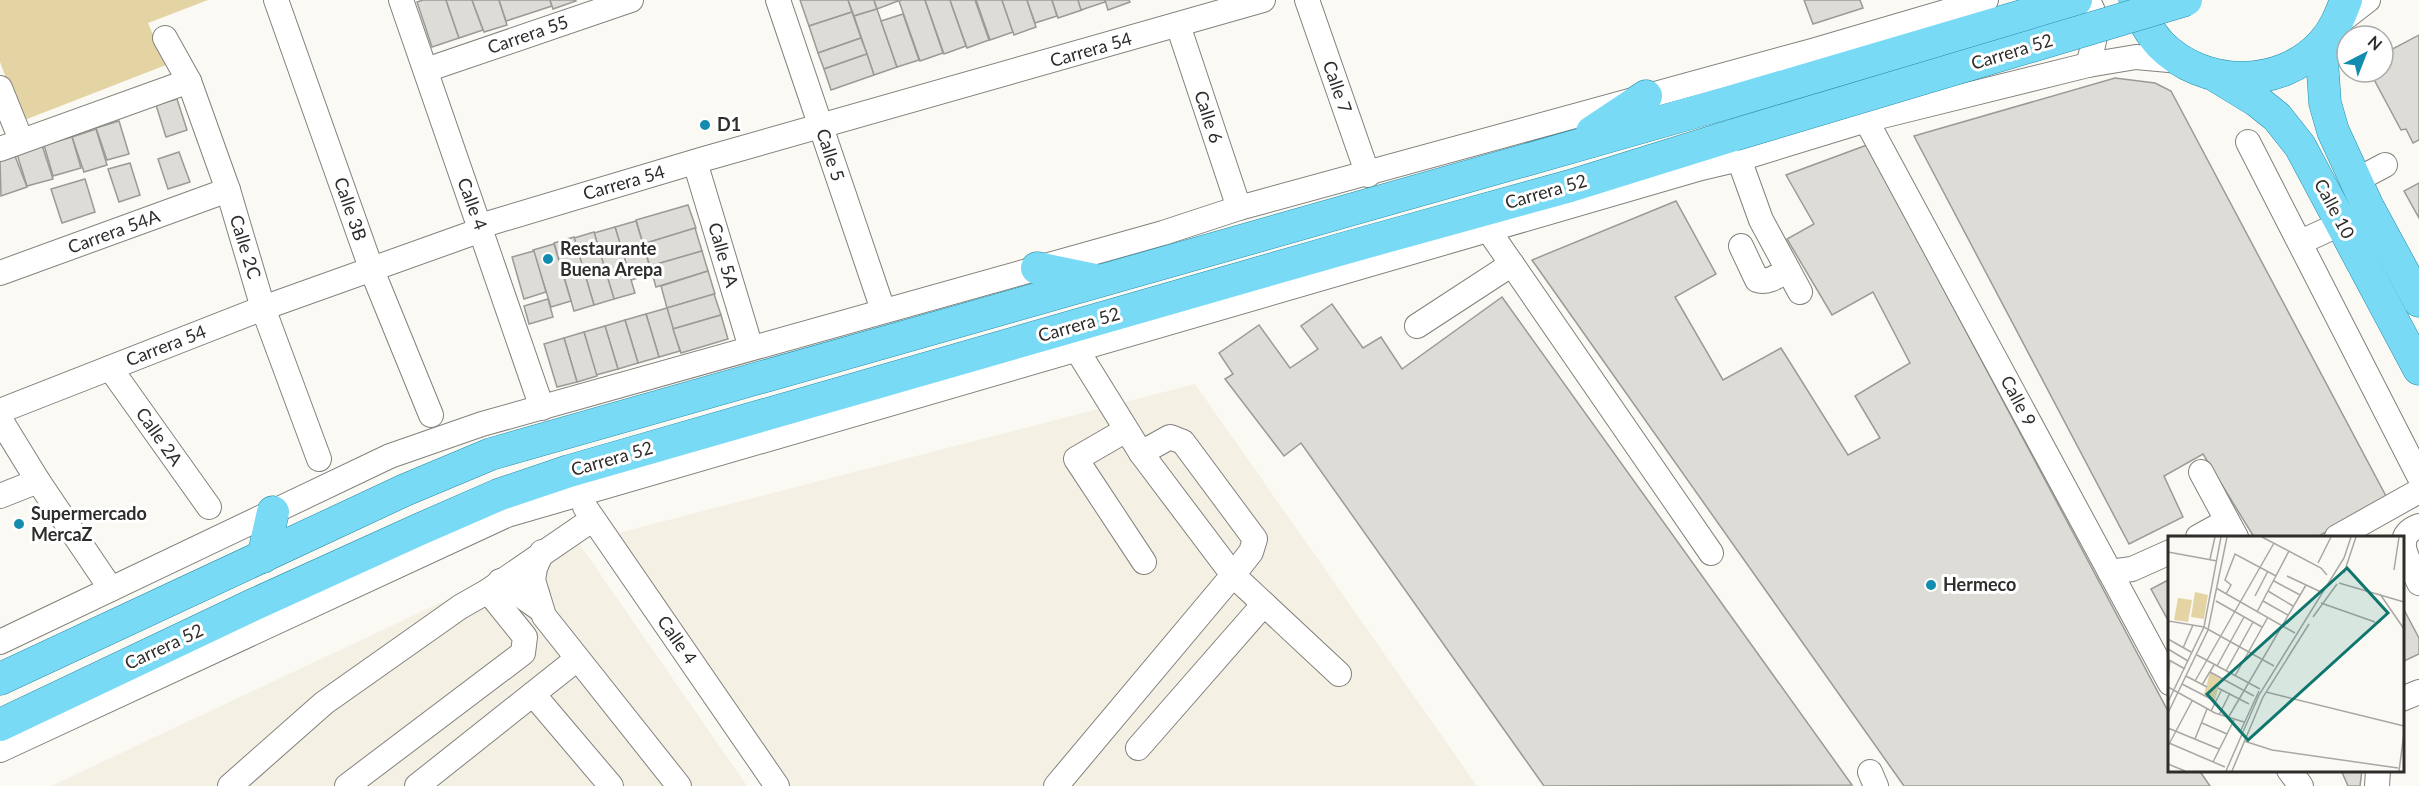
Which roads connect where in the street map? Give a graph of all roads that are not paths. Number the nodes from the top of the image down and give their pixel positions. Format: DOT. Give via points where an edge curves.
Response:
graph roads {
  1 [pos="276,0"];
  2 [pos="401,0"];
  3 [pos="631,0"];
  4 [pos="778,0"];
  5 [pos="1263,0"];
  6 [pos="1307,0"];
  7 [pos="2076,0"];
  8 [pos="2087,0"];
  9 [pos="2135,0"];
  10 [pos="2186,0"];
  11 [pos="2368,0"];
  12 [pos="1970,2"];
  13 [pos="2335,23"];
  14 [pos="1178,25"];
  15 [pos="165,38"];
  16 [pos="2180,61"];
  17 [pos="2088,65"];
  18 [pos="426,70"];
  19 [pos="2216,76"];
  20 [pos="189,81"];
  21 [pos="0,88"];
  22 [pos="1646,96"];
  23 [pos="1866,120"];
  24 [pos="821,127"];
  25 [pos="2248,142"];
  26 [pos="10,144"];
  27 [pos="1736,147"];
  28 [pos="1567,148"];
  29 [pos="695,162"];
  30 [pos="2385,165"];
  31 [pos="1701,168"];
  32 [pos="1368,174"];
  33 [pos="2355,181"];
  34 [pos="1570,186"];
  35 [pos="228,190"];
  36 [pos="1239,208"];
  37 [pos="2342,223"];
  38 [pos="480,228"];
  39 [pos="1489,231"];
  40 [pos="2301,242"];
  41 [pos="1741,246"];
  42 [pos="1349,247"];
  43 [pos="1512,264"];
  44 [pos="370,268"];
  45 [pos="1037,268"];
  46 [pos="1788,270"];
  47 [pos="0,273"];
  48 [pos="1335,275"];
  49 [pos="1099,281"];
  50 [pos="1800,292"];
  51 [pos="2419,301"];
  52 [pos="263,308"];
  53 [pos="883,310"];
  54 [pos="1417,326"];
  55 [pos="751,348"];
  56 [pos="1077,350"];
  57 [pos="110,368"];
  58 [pos="2419,369"];
  59 [pos="542,408"];
  60 [pos="0,411"];
  61 [pos="430,415"];
  62 [pos="0,419"];
  63 [pos="1126,430"];
  64 [pos="1142,453"];
  65 [pos="319,459"];
  66 [pos="2201,472"];
  67 [pos="2419,476"];
  68 [pos="38,481"];
  69 [pos="2419,491"];
  70 [pos="577,495"];
  71 [pos="0,496"];
  72 [pos="209,507"];
  73 [pos="273,512"];
  74 [pos="593,519"];
  75 [pos="2419,526"];
  76 [pos="2232,529"];
  77 [pos="2202,536"];
  78 [pos="2339,536"];
  79 [pos="2404,536"];
  80 [pos="2404,547"];
  81 [pos="542,552"];
  82 [pos="1711,553"];
  83 [pos="2168,553"];
  84 [pos="263,556"];
  85 [pos="1144,562"];
  86 [pos="2110,572"];
  87 [pos="1233,575"];
  88 [pos="2419,583"];
  89 [pos="494,586"];
  90 [pos="111,589"];
  91 [pos="1264,604"];
  92 [pos="540,609"];
  93 [pos="268,612"];
  94 [pos="0,642"];
  95 [pos="577,659"];
  96 [pos="1339,674"];
  97 [pos="0,679"];
  98 [pos="2168,679"];
  99 [pos="2419,692"];
  100 [pos="533,694"];
  101 [pos="2404,699"];
  102 [pos="0,725"];
  103 [pos="1138,748"];
  104 [pos="0,750"];
  105 [pos="2290,771"];
  106 [pos="2378,771"];
  107 [pos="230,786"];
  108 [pos="347,786"];
  109 [pos="417,786"];
  110 [pos="611,786"];
  111 [pos="679,786"];
  112 [pos="777,786"];
  113 [pos="1056,786"];
  114 [pos="2301,786"];
  115 [pos="2377,786"];
  1 -- 44 [label="street, Calle 3B"];
  2 -- 18 [label="street, Calle 4"];
  3 -- 18 [label="street, Carrera 55"];
  4 -- 24 [label="street, Calle 5"];
  5 -- 14 [label="street, Carrera 54"];
  6 -- 32 [label="street, Calle 7"];
  7 -- 28 [label="main road, Carrera 52"];
  8 -- 17 [label="street" via="2097,25"];
  9 -- 16 [label="main road" via="2159,43"];
  10 -- 27 [label="main road, Carrera 52, bridge"];
  11 -- 13 [label="street"];
  12 -- 22 [label="street"];
  13 -- 19 [label="main road" via="2291,67 2254,78"];
  13 -- 33 [label="main road, Calle 10" via="2325,104"];
  14 -- 24 [label="street, Carrera 54"];
  14 -- 36 [label="street, Calle 6"];
  15 -- 20 [label="street, Calle 2C"];
  16 -- 17 [label="street, Carrera 52" via="2136,57"];
  16 -- 19 [label="main road"];
  17 -- 23 [label="street, Carrera 52"];
  18 -- 38 [label="street, Calle 4"];
  19 -- 37 [label="main road, Calle 10" via="2277,117 2300,146"];
  20 -- 26 [label="street"];
  20 -- 35 [label="street, Calle 2C"];
  21 -- 26 [label="street"];
  22 -- 28 [label="main road"];
  22 -- 32 [label="street"];
  23 -- 27 [label="street, Carrera 52"];
  23 -- 86 [label="street, Calle 9"];
  24 -- 29 [label="street, Carrera 54"];
  24 -- 53 [label="street, Calle 5"];
  25 -- 40 [label="street"];
  27 -- 31 [label="street, Carrera 52"];
  27 -- 34 [label="main road, Carrera 52"];
  27 -- 46 [label="street" via="1761,219"];
  28 -- 49 [label="main road, Carrera 52"];
  29 -- 38 [label="street, Carrera 54"];
  29 -- 55 [label="street, Calle 5A"];
  30 -- 33 [label="street"];
  31 -- 34 [label="main road"];
  31 -- 39 [label="street, Carrera 52"];
  32 -- 36 [label="street"];
  33 -- 51 [label="main road, Calle 10"];
  34 -- 42 [label="main road, Carrera 52"];
  35 -- 47 [label="street, Carrera 54A"];
  35 -- 52 [label="street, Calle 2C"];
  36 -- 45 [label="street"];
  37 -- 40 [label="street"];
  37 -- 58 [label="main road, Calle 10"];
  38 -- 44 [label="street, Carrera 54"];
  38 -- 59 [label="street, Calle 4"];
  39 -- 43 [label="street"];
  39 -- 48 [label="street, Carrera 52"];
  40 -- 67 [label="street"];
  41 -- 46 [label="street" via="1757,280 1769,280"];
  42 -- 48 [label="main road"];
  42 -- 93 [label="main road, Carrera 52" via="569,471 498,495"];
  43 -- 54 [label="street"];
  43 -- 82 [label="street"];
  44 -- 52 [label="street, Carrera 54"];
  44 -- 61 [label="street, Calle 3B"];
  45 -- 49 [label="main road"];
  45 -- 53 [label="street"];
  46 -- 50 [label="street"];
  48 -- 56 [label="street, Carrera 52"];
  49 -- 84 [label="main road, Carrera 52" via="491,454"];
  52 -- 57 [label="street, Carrera 54"];
  52 -- 65 [label="street, Calle 2C"];
  53 -- 55 [label="street"];
  55 -- 59 [label="street"];
  56 -- 63 [label="street"];
  56 -- 70 [label="street, Carrera 52"];
  57 -- 60 [label="street, Carrera 54"];
  57 -- 72 [label="street, Calle 2A"];
  59 -- 73 [label="street" via="390,456"];
  62 -- 68 [label="street"];
  63 -- 64 [label="street"];
  63 -- 85 [label="street" via="1076,459"];
  64 -- 87 [label="street"];
  64 -- 87 [label="street" via="1170,437 1183,441 1255,539 1251,552"];
  66 -- 76 [label="street"];
  68 -- 71 [label="street"];
  68 -- 90 [label="street"];
  69 -- 78 [label="street"];
  70 -- 74 [label="street, Calle 4"];
  70 -- 93 [label="street, Carrera 52" via="507,515"];
  73 -- 84 [label="main road"];
  73 -- 90 [label="street"];
  74 -- 81 [label="street"];
  74 -- 112 [label="street, Calle 4"];
  75 -- 79 [label="street"];
  76 -- 77 [label="street"];
  80 -- 88 [label="street"];
  81 -- 89 [label="street"];
  81 -- 92 [label="street" via="533,580"];
  83 -- 86 [label="street" via="2132,569"];
  84 -- 97 [label="main road, Carrera 52"];
  86 -- 98 [label="street, Calle 9"];
  87 -- 91 [label="street"];
  87 -- 113 [label="street"];
  89 -- 92 [label="street"];
  89 -- 107 [label="street" via="324,702"];
  89 -- 108 [label="street" via="525,637 523,653"];
  90 -- 94 [label="street"];
  91 -- 96 [label="street"];
  91 -- 103 [label="street"];
  92 -- 95 [label="street"];
  93 -- 102 [label="main road, Carrera 52"];
  93 -- 104 [label="street, Carrera 52"];
  95 -- 100 [label="street"];
  95 -- 111 [label="street"];
  99 -- 101 [label="street"];
  100 -- 109 [label="street"];
  100 -- 110 [label="street"];
  105 -- 114 [label="street"];
  106 -- 115 [label="street"];
}
